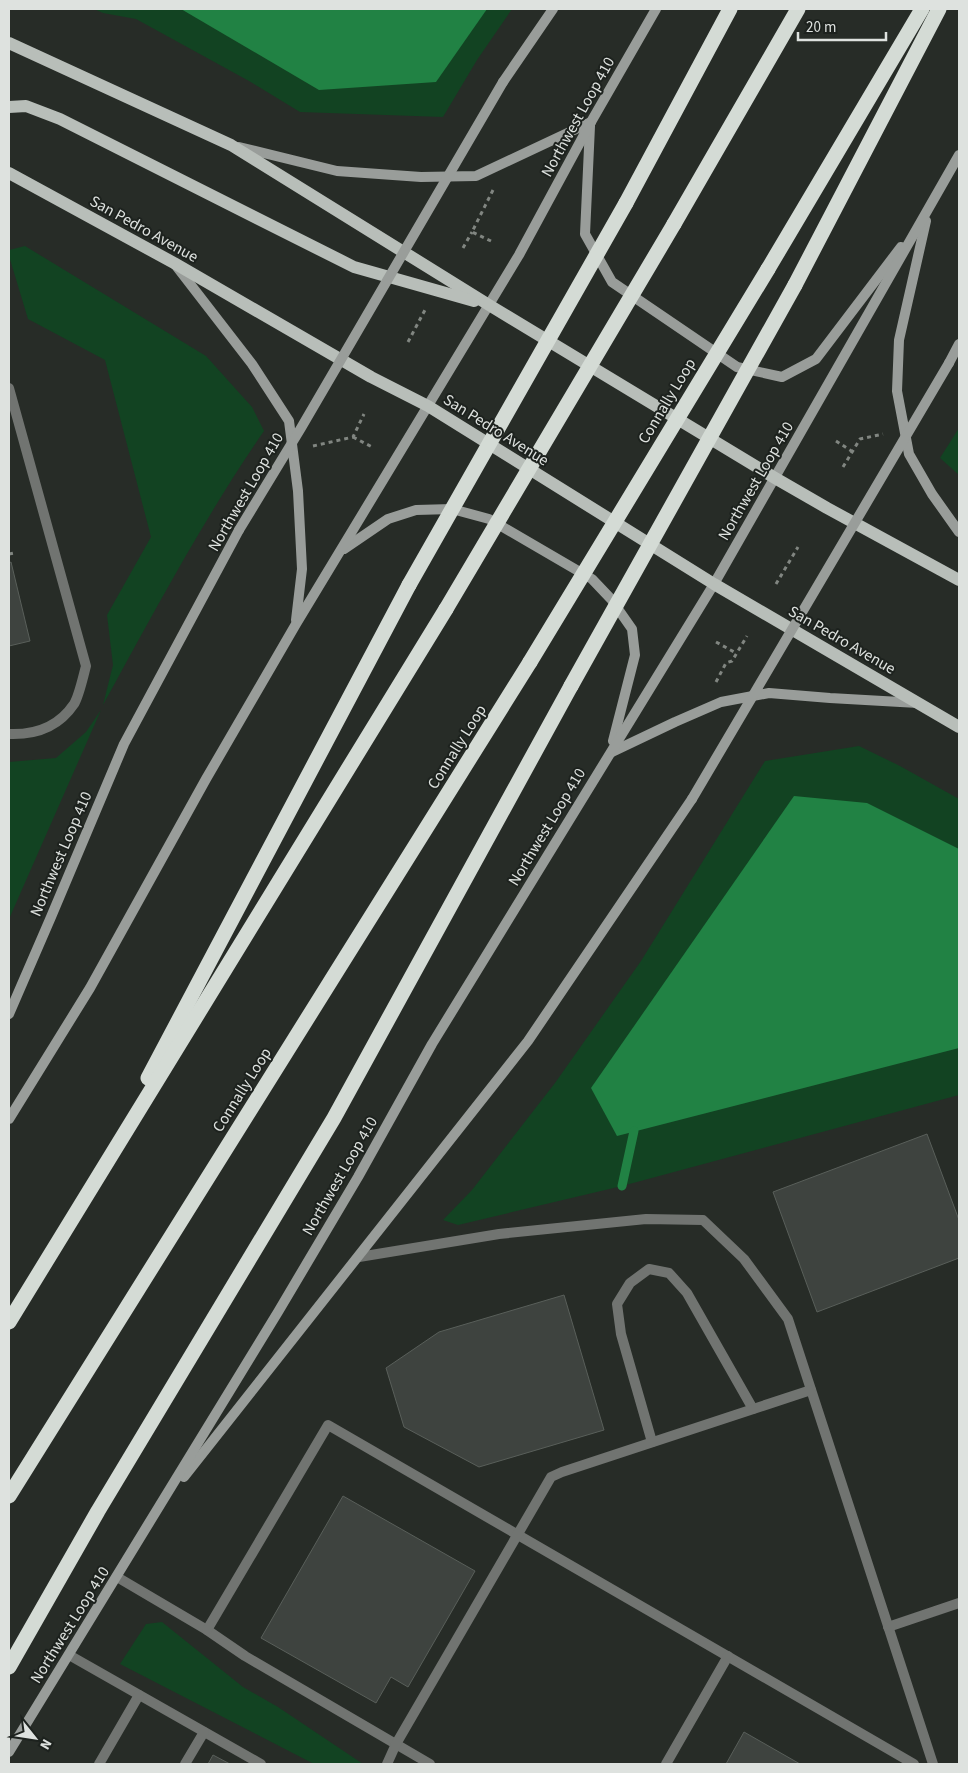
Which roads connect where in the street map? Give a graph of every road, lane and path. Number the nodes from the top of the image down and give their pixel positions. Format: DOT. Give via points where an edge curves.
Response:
graph roads {
  1 [pos="553,9"];
  2 [pos="656,9"];
  3 [pos="730,9"];
  4 [pos="798,9"];
  5 [pos="922,9"];
  6 [pos="939,9"];
  7 [pos="9,43"];
  8 [pos="9,107"];
  9 [pos="591,122"];
  10 [pos="231,145"];
  11 [pos="959,155"];
  12 [pos="9,173"];
  13 [pos="496,185"];
  14 [pos="928,211"];
  15 [pos="472,232"];
  16 [pos="490,241"];
  17 [pos="463,248"];
  18 [pos="174,263"];
  19 [pos="489,305"];
  20 [pos="426,308"];
  21 [pos="408,342"];
  22 [pos="959,344"];
  23 [pos="9,388"];
  24 [pos="428,406"];
  25 [pos="364,414"];
  26 [pos="889,433"];
  27 [pos="354,437"];
  28 [pos="836,442"];
  29 [pos="313,446"];
  30 [pos="374,448"];
  31 [pos="853,452"];
  32 [pos="843,467"];
  33 [pos="775,478"];
  34 [pos="959,532"];
  35 [pos="798,547"];
  36 [pos="341,551"];
  37 [pos="9,554"];
  38 [pos="14,554"];
  39 [pos="959,580"];
  40 [pos="714,584"];
  41 [pos="776,584"];
  42 [pos="296,624"];
  43 [pos="747,636"];
  44 [pos="716,642"];
  45 [pos="736,653"];
  46 [pos="713,686"];
  47 [pos="918,703"];
  48 [pos="959,727"];
  49 [pos="9,734"];
  50 [pos="611,752"];
  51 [pos="9,1014"];
  52 [pos="9,1119"];
  53 [pos="78,1208"];
  54 [pos="359,1257"];
  55 [pos="9,1322"];
  56 [pos="811,1390"];
  57 [pos="753,1409"];
  58 [pos="652,1442"];
  59 [pos="9,1496"];
  60 [pos="156,1513"];
  61 [pos="517,1534"];
  62 [pos="117,1577"];
  63 [pos="959,1603"];
  64 [pos="888,1627"];
  65 [pos="207,1630"];
  66 [pos="69,1655"];
  67 [pos="728,1656"];
  68 [pos="9,1667"];
  69 [pos="139,1695"];
  70 [pos="204,1732"];
  71 [pos="396,1744"];
  72 [pos="9,1752"];
  73 [pos="902,1761"];
  74 [pos="99,1764"];
  75 [pos="185,1764"];
  76 [pos="261,1764"];
  77 [pos="387,1764"];
  78 [pos="430,1764"];
  79 [pos="666,1764"];
  80 [pos="914,1764"];
  81 [pos="933,1764"];
  1 -- 51 [label="main road, Northwest Loop 410, bridge" via="504,82 240,530 124,744"];
  2 -- 9 [label="main road, Northwest Loop 410"];
  3 -- 53 [label="highway, bridge" via="626,202 409,584"];
  4 -- 53 [label="highway, bridge" via="446,609"];
  5 -- 59 [label="highway, Connally Loop, bridge" via="530,662"];
  6 -- 68 [label="highway, bridge" via="795,285 334,1118 98,1511"];
  7 -- 10 [label="main road"];
  8 -- 19 [label="main road" via="26,106 60,119 354,267"];
  9 -- 10 [label="main road" via="476,176 421,177 337,171"];
  9 -- 14 [label="main road" via="585,234 612,282 737,367 782,378 816,359"];
  9 -- 19 [label="main road, Northwest Loop 410"];
  10 -- 19 [label="main road"];
  11 -- 14 [label="main road, Northwest Loop 410"];
  12 -- 18 [label="main road, San Pedro Avenue"];
  13 -- 15 [label="path"];
  14 -- 33 [label="main road, Northwest Loop 410"];
  14 -- 34 [label="main road" via="899,340 897,391 910,454 932,494"];
  15 -- 16 [label="path"];
  15 -- 17 [label="path"];
  18 -- 24 [label="main road, San Pedro Avenue"];
  18 -- 42 [label="main road" via="252,364 289,421 298,491 302,568"];
  19 -- 24 [label="main road, Northwest Loop 410"];
  19 -- 33 [label="main road"];
  20 -- 21 [label="path"];
  22 -- 54 [label="main road, Northwest Loop 410, bridge" via="692,799 528,1041"];
  23 -- 49 [label="lane" via="86,666 74,704 53,726 26,735"];
  24 -- 36 [label="main road, Northwest Loop 410"];
  24 -- 40 [label="main road, San Pedro Avenue"];
  25 -- 27 [label="path"];
  26 -- 31 [label="path" via="860,439"];
  27 -- 29 [label="path"];
  27 -- 30 [label="path"];
  28 -- 31 [label="path"];
  31 -- 32 [label="path"];
  33 -- 39 [label="main road"];
  33 -- 40 [label="main road, Northwest Loop 410"];
  35 -- 41 [label="path"];
  36 -- 42 [label="main road, Northwest Loop 410"];
  36 -- 50 [label="main road" via="388,519 416,510 452,510 489,519 592,579 611,599 632,630 635,655"];
  37 -- 38 [label="path"];
  40 -- 47 [label="main road, San Pedro Avenue"];
  40 -- 50 [label="main road, Northwest Loop 410"];
  42 -- 52 [label="main road, Northwest Loop 410" via="90,988"];
  43 -- 45 [label="path"];
  44 -- 45 [label="path"];
  45 -- 46 [label="path"];
  47 -- 48 [label="main road, San Pedro Avenue"];
  47 -- 50 [label="main road" via="770,693 721,702"];
  50 -- 60 [label="main road, Northwest Loop 410" via="432,1044 358,1177"];
  53 -- 55 [label="highway"];
  54 -- 56 [label="lane" via="498,1234 646,1219 703,1220 744,1259 788,1319"];
  54 -- 60 [label="main road, Northwest Loop 410"];
  56 -- 57 [label="lane"];
  56 -- 64 [label="lane"];
  57 -- 58 [label="lane"];
  57 -- 58 [label="lane" via="687,1293 669,1273 649,1269 630,1283 617,1304 621,1334"];
  58 -- 61 [label="lane" via="551,1477"];
  60 -- 62 [label="main road, Northwest Loop 410"];
  61 -- 65 [label="lane" via="328,1425"];
  61 -- 67 [label="lane"];
  61 -- 71 [label="lane"];
  62 -- 65 [label="lane"];
  62 -- 66 [label="main road, Northwest Loop 410"];
  63 -- 64 [label="lane"];
  64 -- 81 [label="lane"];
  65 -- 71 [label="lane" via="245,1656"];
  66 -- 69 [label="lane"];
  66 -- 72 [label="main road, Northwest Loop 410"];
  67 -- 73 [label="lane"];
  67 -- 79 [label="lane"];
  69 -- 70 [label="lane"];
  69 -- 74 [label="lane"];
  70 -- 75 [label="lane"];
  70 -- 76 [label="lane"];
  71 -- 77 [label="lane"];
  71 -- 78 [label="lane"];
  73 -- 80 [label="lane"];
}
